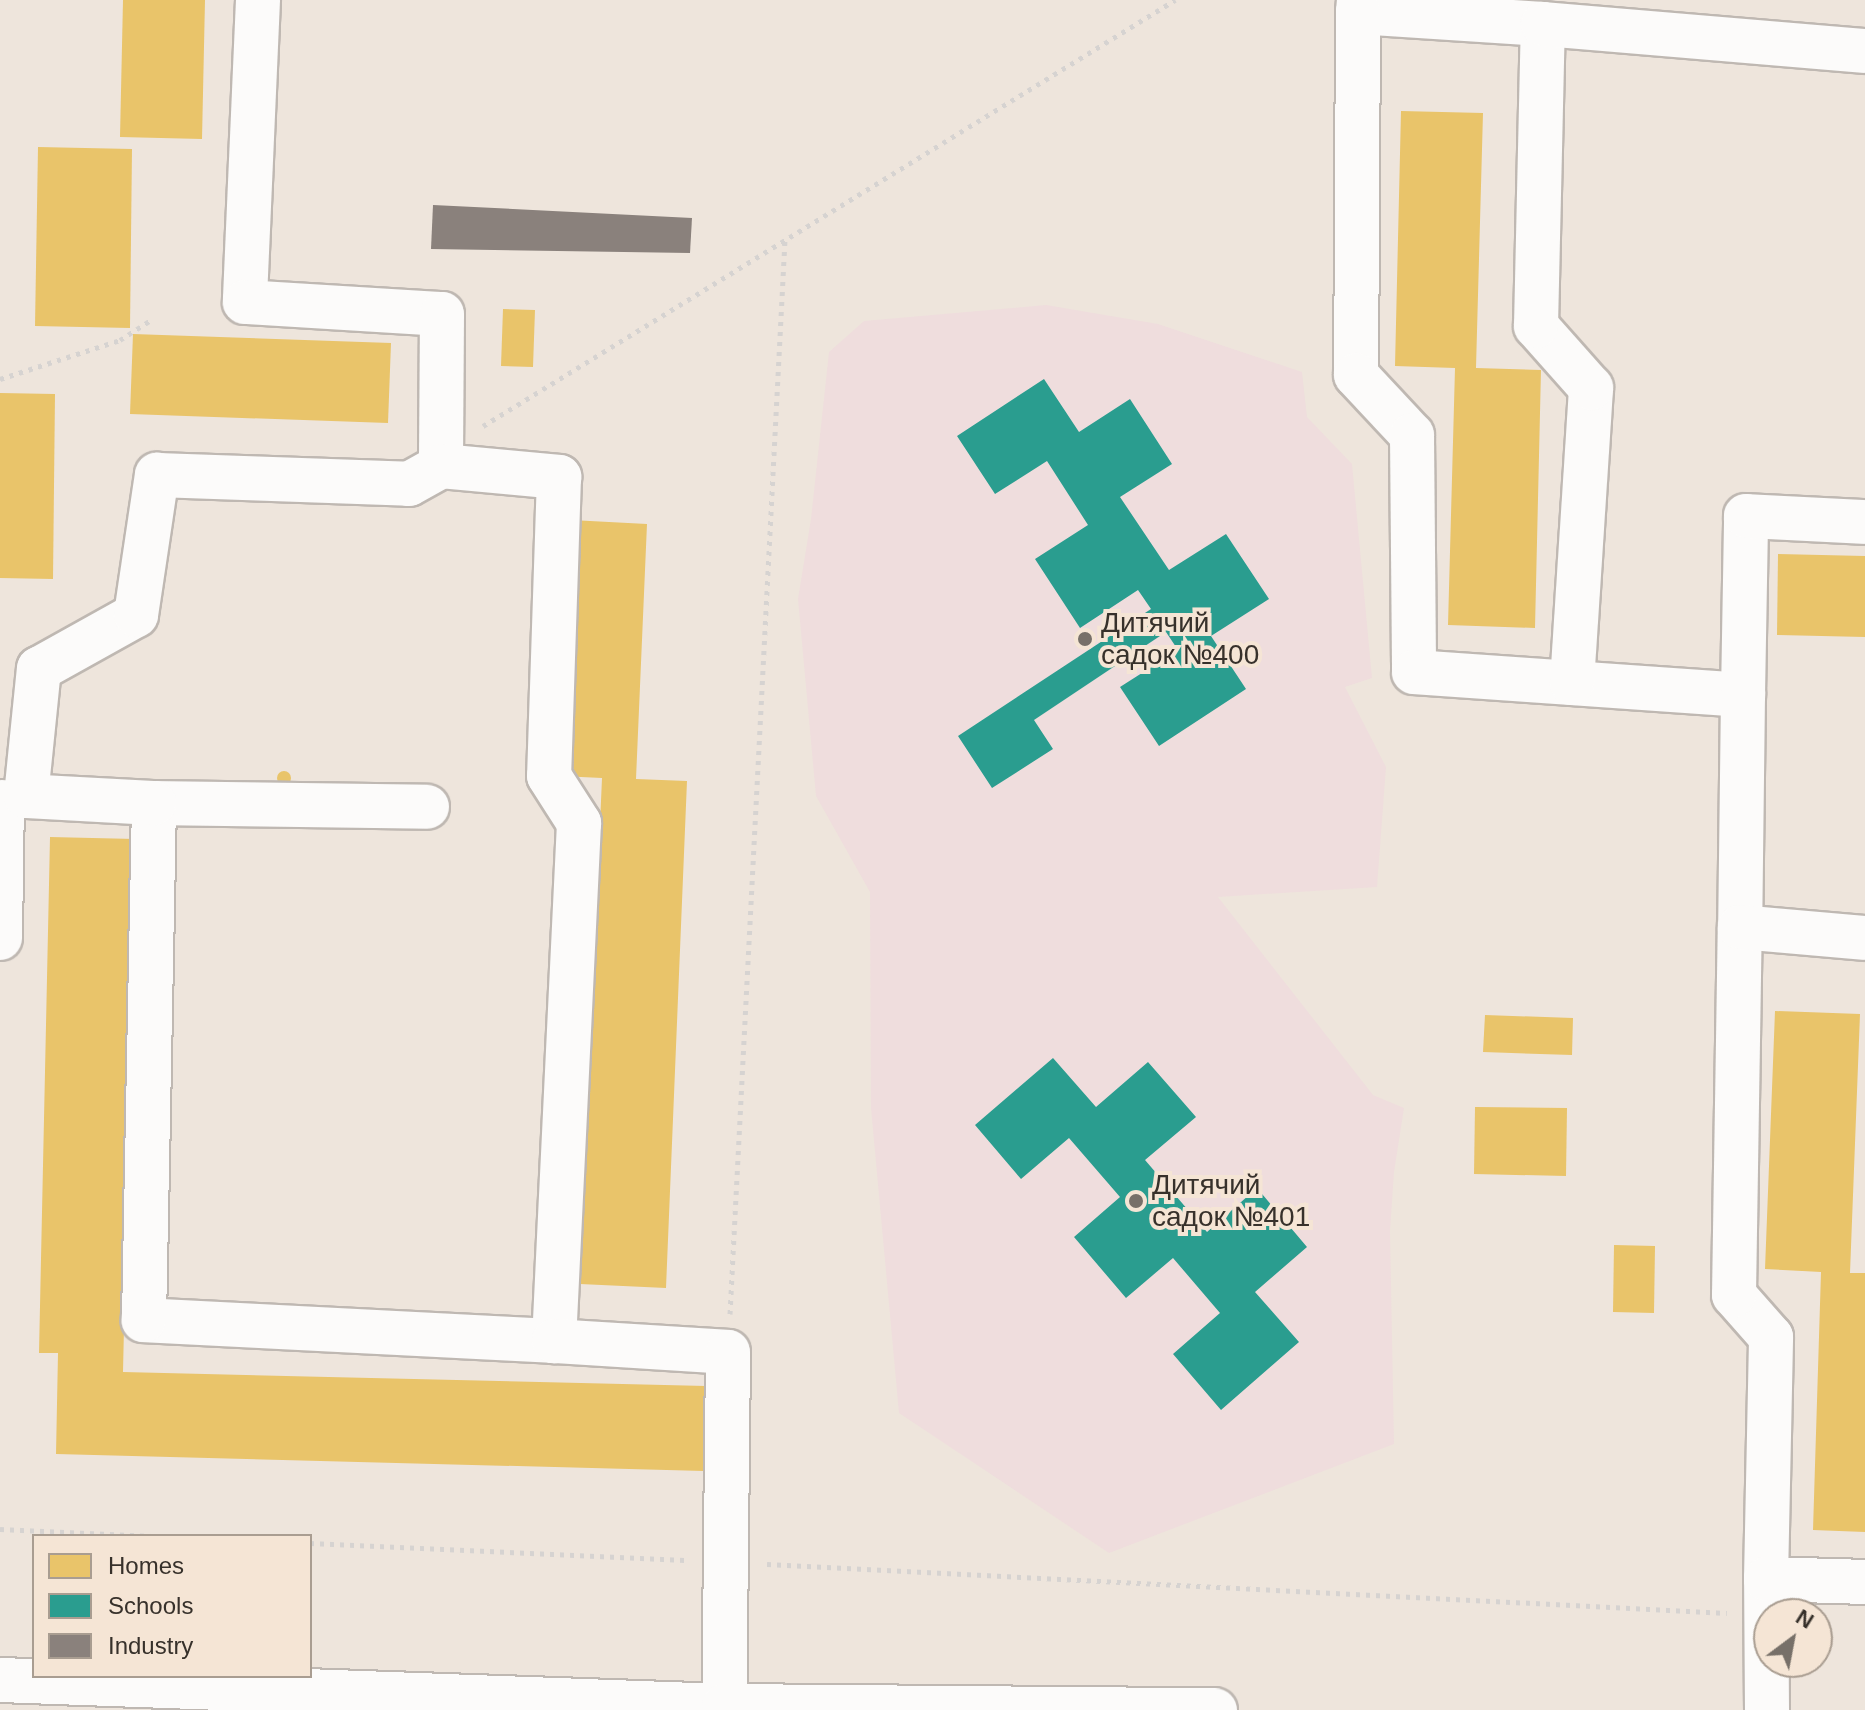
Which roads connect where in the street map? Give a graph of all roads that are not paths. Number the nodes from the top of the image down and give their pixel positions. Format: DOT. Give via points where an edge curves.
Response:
graph roads {
  1 [pos="258,0"];
  2 [pos="1358,6"];
  3 [pos="1543,24"];
  4 [pos="1865,51"];
  5 [pos="441,459"];
  6 [pos="1865,522"];
  7 [pos="1572,683"];
  8 [pos="1743,695"];
  9 [pos="9,800"];
  10 [pos="154,803"];
  11 [pos="427,807"];
  12 [pos="1740,927"];
  13 [pos="0,938"];
  14 [pos="1865,938"];
  15 [pos="554,1341"];
  16 [pos="1865,1582"];
  17 [pos="1766,1597"];
  18 [pos="0,1680"];
  19 [pos="319,1700"];
  20 [pos="724,1706"];
  21 [pos="1106,1708"];
  22 [pos="1215,1710"];
  23 [pos="1767,1710"];
  1 -- 5 [label="street" via="245,302 442,314"];
  2 -- 3 [label="street"];
  2 -- 7 [label="street" via="1356,375 1412,435 1414,672"];
  3 -- 4 [label="street"];
  3 -- 7 [label="street" via="1536,326 1591,388"];
  5 -- 9 [label="street" via="409,484 157,475 136,615 39,669"];
  5 -- 15 [label="street" via="559,477 549,776 579,823"];
  6 -- 8 [label="street" via="1746,516"];
  7 -- 8 [label="street"];
  8 -- 12 [label="street"];
  9 -- 10 [label="street"];
  9 -- 13 [label="street"];
  10 -- 11 [label="street"];
  10 -- 15 [label="street" via="144,1320"];
  12 -- 14 [label="street"];
  12 -- 17 [label="street" via="1734,1295 1771,1337"];
  15 -- 20 [label="street" via="728,1352"];
  16 -- 17 [label="street"];
  17 -- 23 [label="street"];
  18 -- 19 [label="street"];
  19 -- 20 [label="street"];
  20 -- 21 [label="street"];
  21 -- 22 [label="street"];
}
